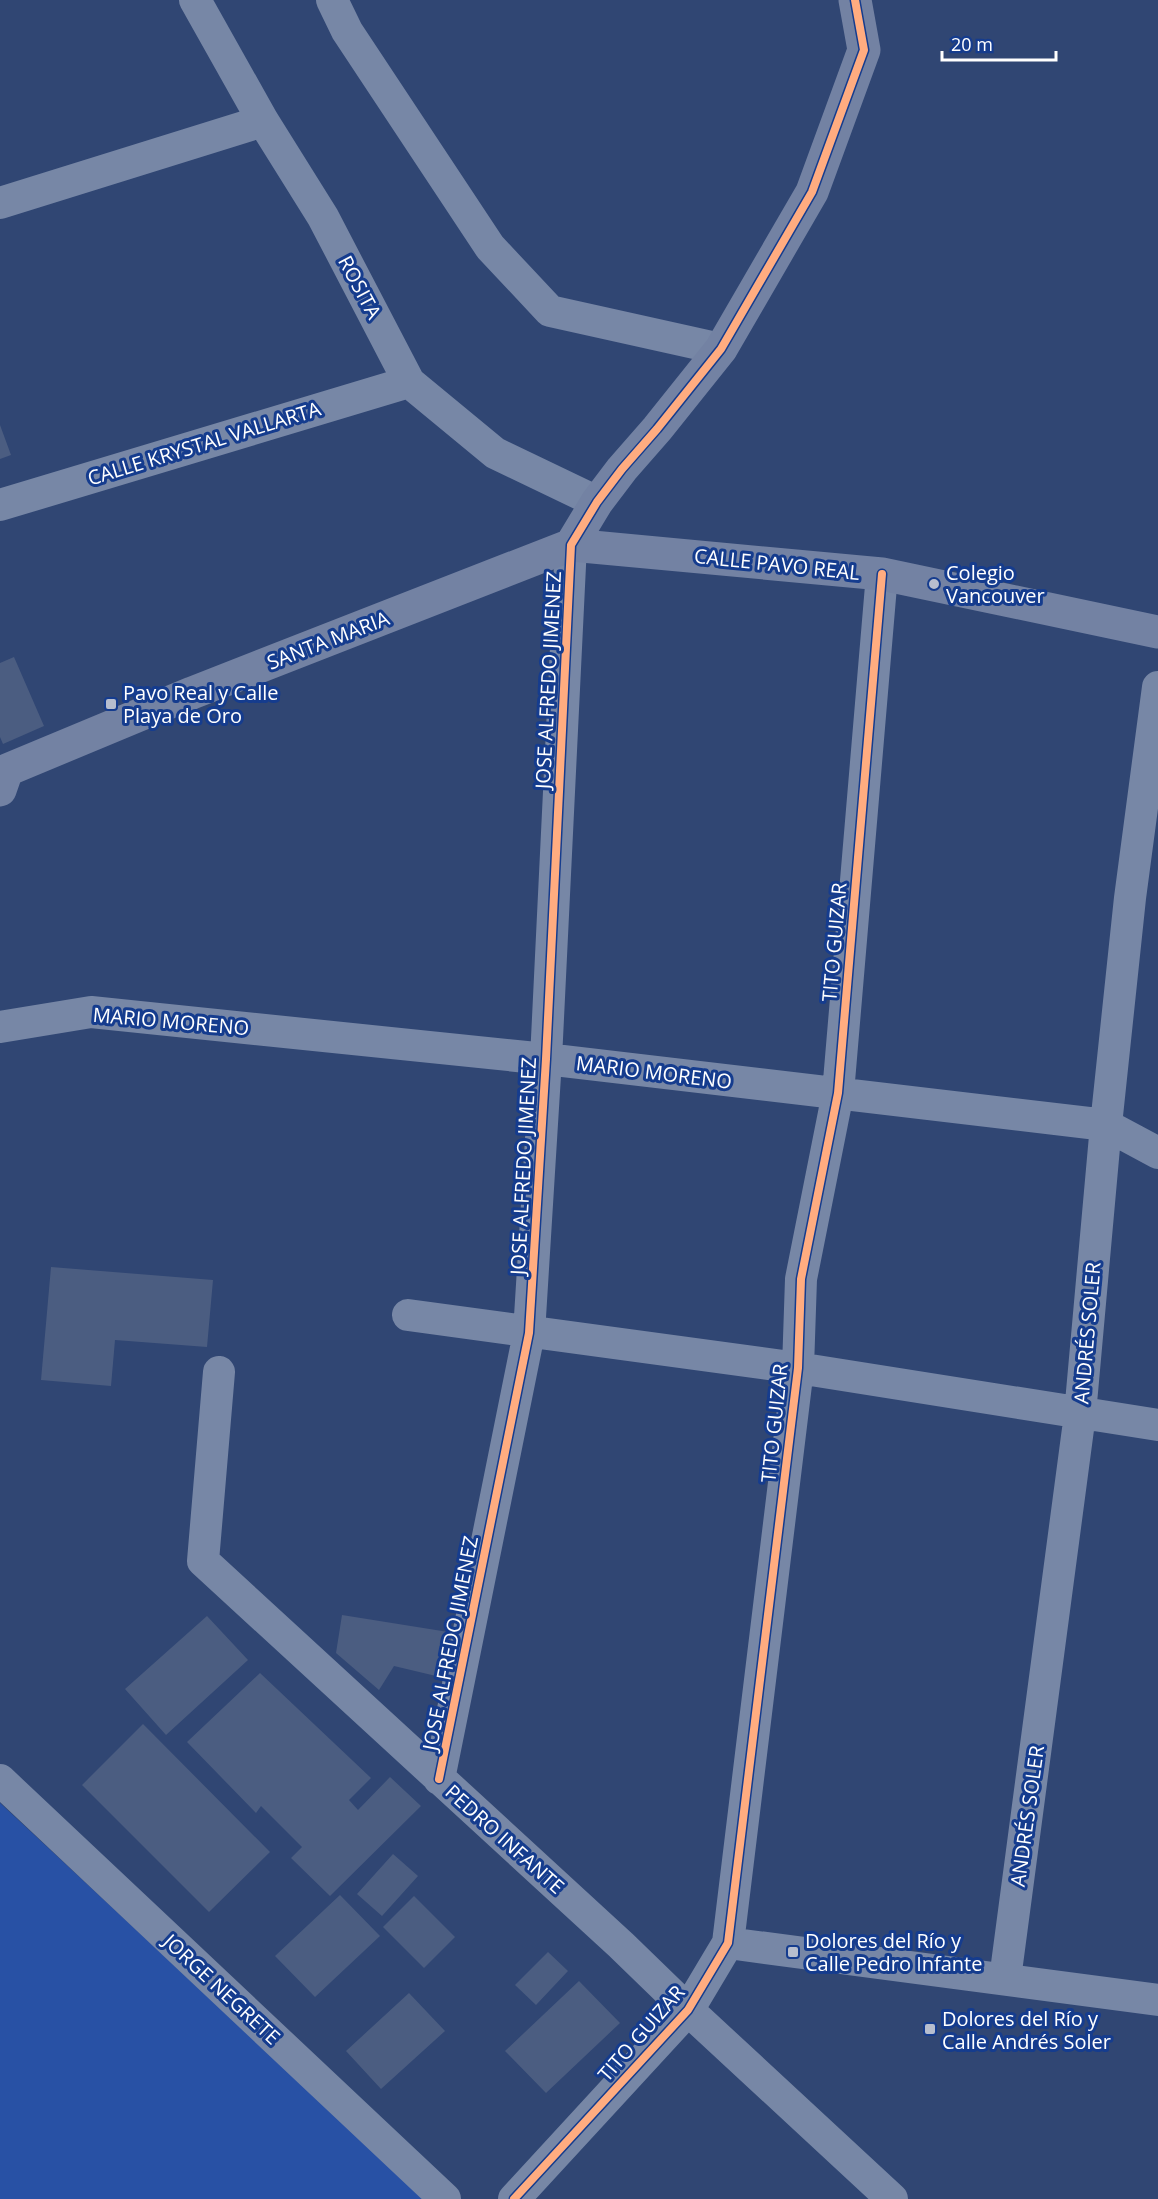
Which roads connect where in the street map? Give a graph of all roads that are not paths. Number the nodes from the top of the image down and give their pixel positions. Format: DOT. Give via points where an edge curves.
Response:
graph roads {
  1 [pos="195,0"];
  2 [pos="332,0"];
  3 [pos="855,0"];
  4 [pos="263,121"];
  5 [pos="0,203"];
  6 [pos="721,349"];
  7 [pos="409,382"];
  8 [pos="597,502"];
  9 [pos="0,505"];
  10 [pos="571,545"];
  11 [pos="882,574"];
  12 [pos="1158,632"];
  13 [pos="1158,687"];
  14 [pos="2,778"];
  15 [pos="0,1027"];
  16 [pos="546,1059"];
  17 [pos="838,1093"];
  18 [pos="1106,1125"];
  19 [pos="1158,1153"];
  20 [pos="408,1315"];
  21 [pos="529,1333"];
  22 [pos="798,1368"];
  23 [pos="219,1372"];
  24 [pos="1080,1414"];
  25 [pos="1158,1425"];
  26 [pos="439,1779"];
  27 [pos="0,1780"];
  28 [pos="728,1943"];
  29 [pos="1005,1979"];
  30 [pos="1158,2000"];
  31 [pos="688,2010"];
  32 [pos="445,2199"];
  33 [pos="514,2199"];
  34 [pos="892,2199"];
  1 -- 4 [label="street, ROSITA"];
  2 -- 6 [label="street" via="347,31 490,247 549,311"];
  3 -- 6 [label="street" via="864,50 812,192"];
  4 -- 5 [label="street"];
  4 -- 7 [label="street, ROSITA" via="323,217"];
  6 -- 8 [label="street"];
  7 -- 8 [label="street, ROSITA" via="495,453"];
  7 -- 9 [label="street, CALLE KRYSTAL VALLARTA"];
  8 -- 10 [label="street"];
  10 -- 11 [label="street, CALLE PAVO REAL"];
  10 -- 14 [label="street, SANTA MARIA" via="192,693"];
  10 -- 16 [label="street, JOSE ALFREDO JIMENEZ"];
  11 -- 12 [label="street, CALLE PAVO REAL"];
  11 -- 17 [label="street, TITO GUIZAR"];
  13 -- 18 [label="street, ANDRÉS SOLER"];
  15 -- 16 [label="street, MARIO MORENO" via="91,1012"];
  16 -- 17 [label="street, MARIO MORENO"];
  16 -- 21 [label="street, JOSE ALFREDO JIMENEZ"];
  17 -- 18 [label="street, MARIO MORENO"];
  17 -- 22 [label="street, TITO GUIZAR" via="801,1280"];
  18 -- 19 [label="street, MARIO MORENO"];
  18 -- 24 [label="street, ANDRÉS SOLER"];
  20 -- 21 [label="street"];
  21 -- 22 [label="street"];
  21 -- 26 [label="street, JOSE ALFREDO JIMENEZ"];
  22 -- 24 [label="street"];
  22 -- 28 [label="street, TITO GUIZAR"];
  23 -- 26 [label="street, PEDRO INFANTE" via="203,1561"];
  24 -- 25 [label="street"];
  24 -- 29 [label="street, ANDRÉS SOLER"];
  26 -- 31 [label="street, PEDRO INFANTE"];
  27 -- 32 [label="street, JORGE NEGRETE"];
  28 -- 29 [label="street"];
  28 -- 31 [label="street, TITO GUIZAR"];
  29 -- 30 [label="street"];
  31 -- 33 [label="street, TITO GUIZAR"];
  31 -- 34 [label="street, PEDRO INFANTE"];
}
